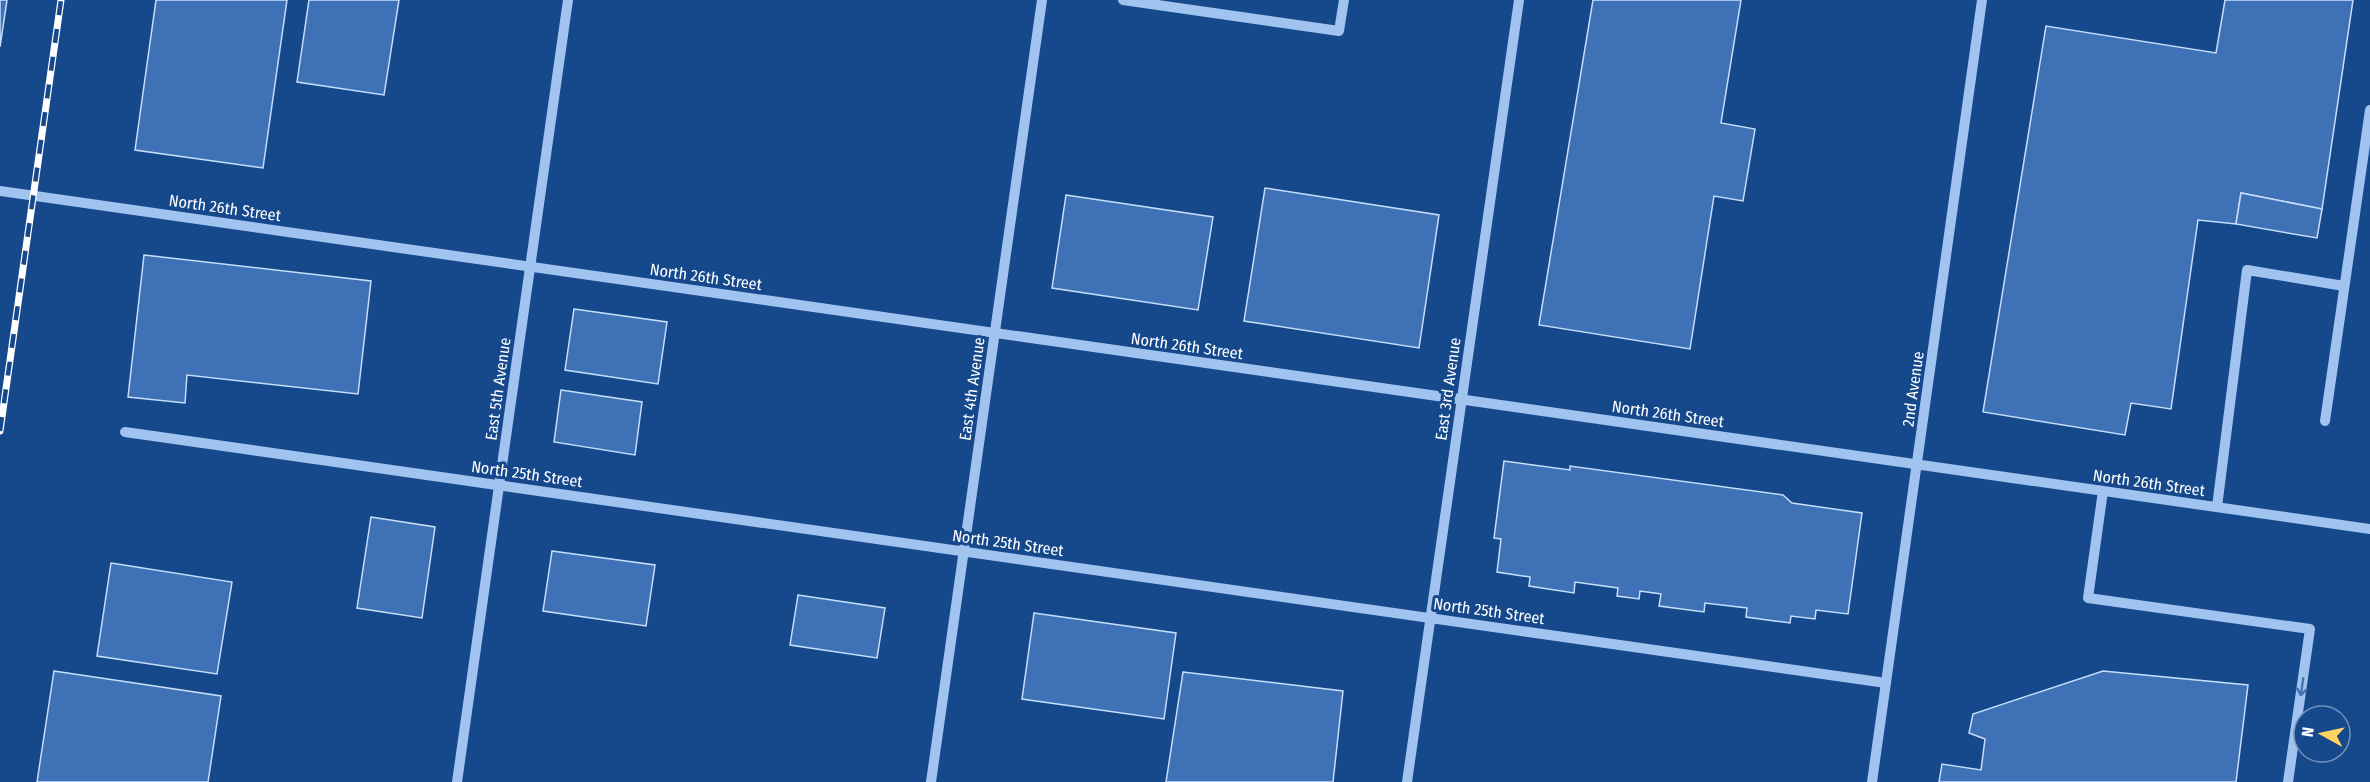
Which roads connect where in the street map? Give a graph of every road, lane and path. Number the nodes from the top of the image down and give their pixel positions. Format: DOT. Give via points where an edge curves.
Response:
graph roads {
  1 [pos="568,0"];
  2 [pos="1042,0"];
  3 [pos="1123,0"];
  4 [pos="1344,0"];
  5 [pos="1519,0"];
  6 [pos="1982,0"];
  7 [pos="2370,110"];
  8 [pos="0,191"];
  9 [pos="530,267"];
  10 [pos="2344,286"];
  11 [pos="995,333"];
  12 [pos="1461,400"];
  13 [pos="2325,421"];
  14 [pos="125,432"];
  15 [pos="1917,465"];
  16 [pos="499,485"];
  17 [pos="2103,491"];
  18 [pos="2217,507"];
  19 [pos="2370,529"];
  20 [pos="963,551"];
  21 [pos="1431,618"];
  22 [pos="1886,683"];
  23 [pos="457,782"];
  24 [pos="930,782"];
  25 [pos="1407,782"];
  26 [pos="1872,782"];
  27 [pos="2288,782"];
  1 -- 9 [label="street, East 5th Avenue"];
  2 -- 11 [label="street, East 4th Avenue"];
  3 -- 4 [label="street" via="1339,31"];
  5 -- 12 [label="street, East 3rd Avenue"];
  6 -- 15 [label="street, 2nd Avenue"];
  7 -- 10 [label="street"];
  8 -- 9 [label="street, North 26th Street"];
  9 -- 11 [label="street, North 26th Street"];
  9 -- 16 [label="street, East 5th Avenue"];
  10 -- 13 [label="street"];
  10 -- 18 [label="street" via="2247,270"];
  11 -- 12 [label="street, North 26th Street"];
  11 -- 20 [label="street, East 4th Avenue"];
  12 -- 15 [label="street, North 26th Street"];
  12 -- 21 [label="street, East 3rd Avenue"];
  14 -- 16 [label="street, North 25th Street"];
  15 -- 17 [label="street, North 26th Street"];
  15 -- 22 [label="street, 2nd Avenue"];
  16 -- 20 [label="street, North 25th Street"];
  16 -- 23 [label="street, East 5th Avenue"];
  17 -- 18 [label="street, North 26th Street"];
  17 -- 27 [label="street, one-way" via="2088,598 2310,629"];
  18 -- 19 [label="street, North 26th Street"];
  20 -- 21 [label="street, North 25th Street"];
  20 -- 24 [label="street, East 4th Avenue"];
  21 -- 22 [label="street, North 25th Street"];
  21 -- 25 [label="street, East 3rd Avenue"];
  22 -- 26 [label="street, 2nd Avenue"];
}
